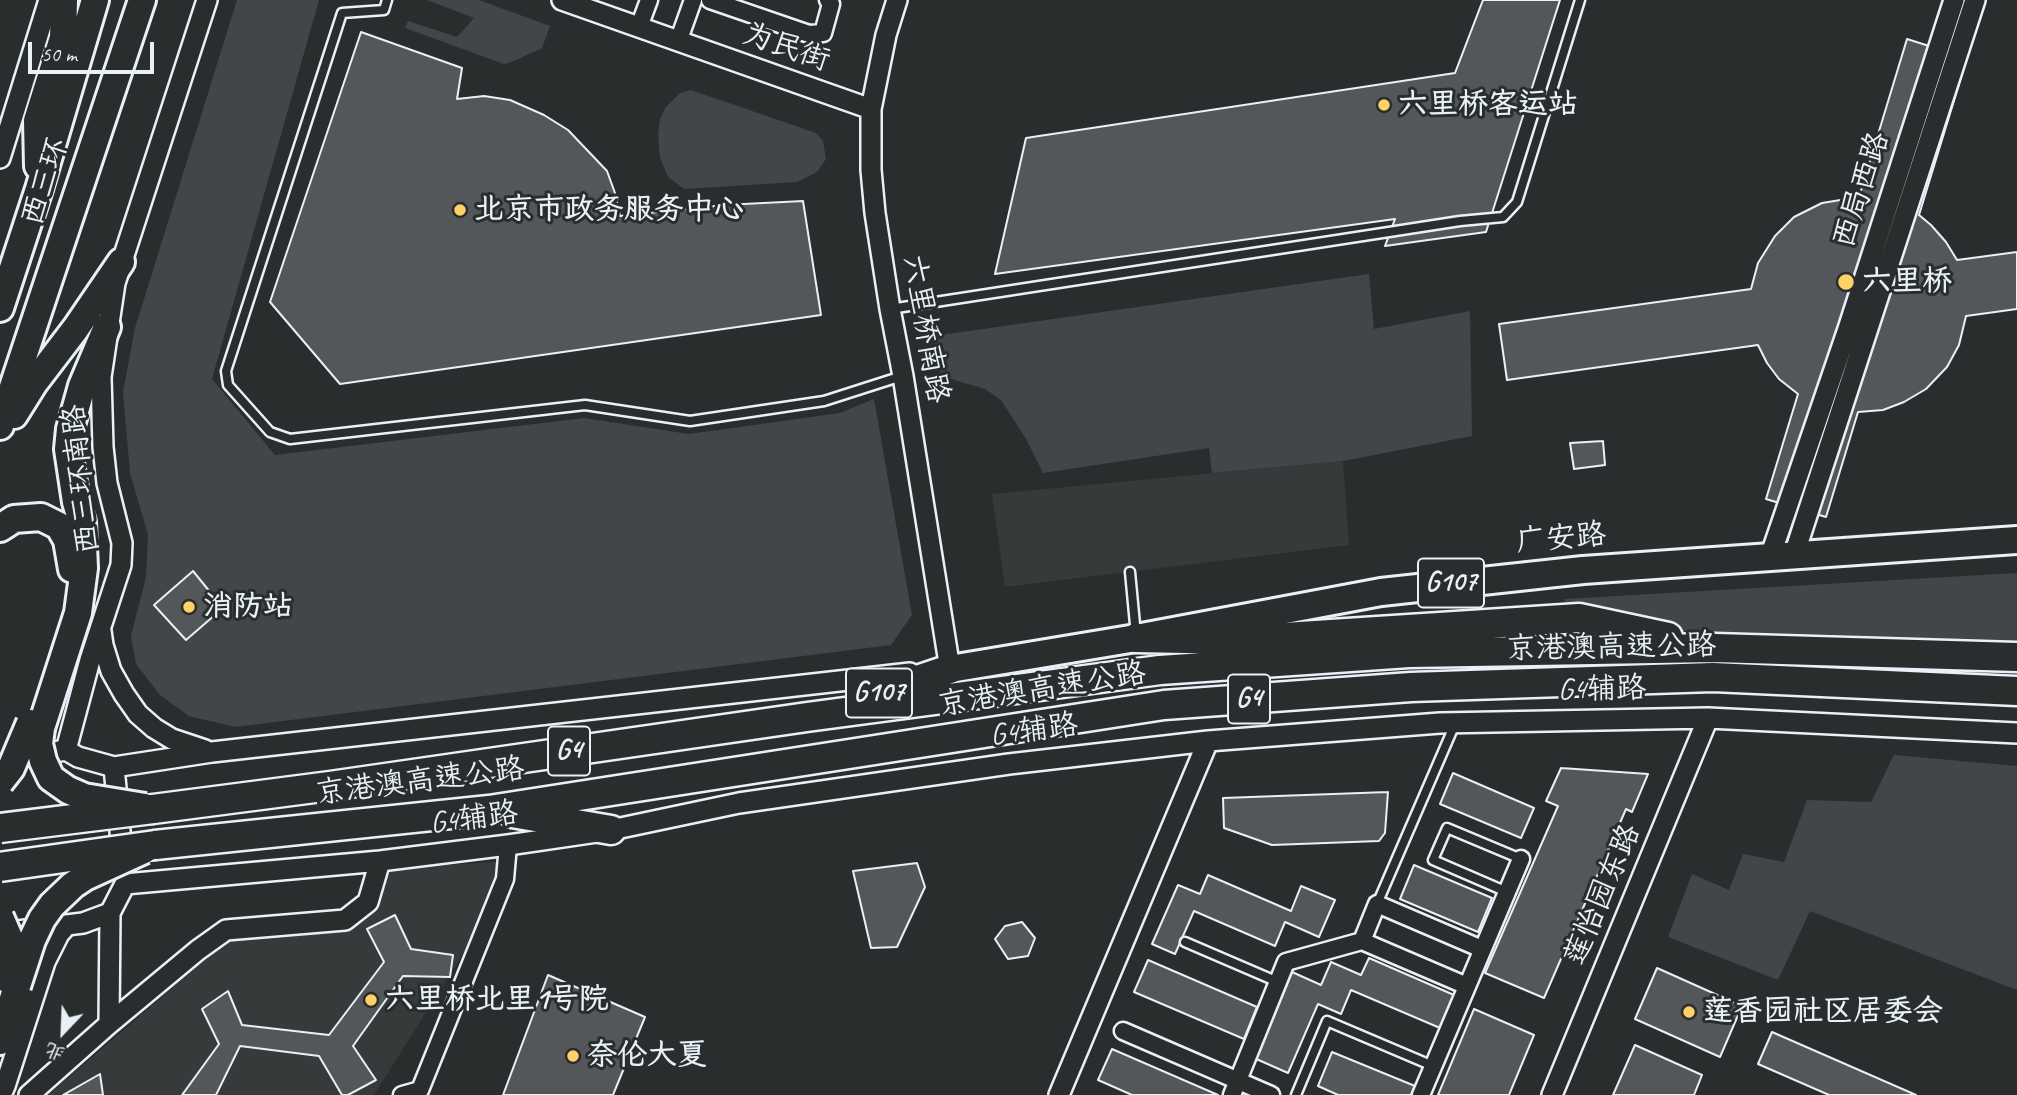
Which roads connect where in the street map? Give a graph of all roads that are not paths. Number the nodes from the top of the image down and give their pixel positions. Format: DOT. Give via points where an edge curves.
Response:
graph roads {
  1 [pos="50,0"];
  2 [pos="64,0"];
  3 [pos="95,0"];
  4 [pos="142,0"];
  5 [pos="207,0"];
  6 [pos="387,0"];
  7 [pos="562,0"];
  8 [pos="649,0"];
  9 [pos="693,0"];
  10 [pos="710,0"];
  11 [pos="828,0"];
  12 [pos="897,0"];
  13 [pos="1580,0"];
  14 [pos="1954,0"];
  15 [pos="1975,0"];
  16 [pos="639,27"];
  17 [pos="678,42"];
  18 [pos="871,109"];
  19 [pos="8,111"];
  20 [pos="0,159"];
  21 [pos="39,189"];
  22 [pos="121,262"];
  23 [pos="0,308"];
  24 [pos="890,309"];
  25 [pos="107,327"];
  26 [pos="903,376"];
  27 [pos="0,425"];
  28 [pos="0,437"];
  29 [pos="0,528"];
  30 [pos="2017,540"];
  31 [pos="1782,556"];
  32 [pos="1130,572"];
  33 [pos="101,626"];
  34 [pos="1136,638"];
  35 [pos="1715,648"];
  36 [pos="2017,657"];
  37 [pos="950,669"];
  38 [pos="2017,691"];
  39 [pos="807,717"];
  40 [pos="1708,718"];
  41 [pos="1455,723"];
  42 [pos="36,726"];
  43 [pos="2017,733"];
  44 [pos="1208,741"];
  45 [pos="66,750"];
  46 [pos="212,752"];
  47 [pos="0,761"];
  48 [pos="114,767"];
  49 [pos="0,782"];
  50 [pos="153,809"];
  51 [pos="489,810"];
  52 [pos="0,828"];
  53 [pos="611,830"];
  54 [pos="155,845"];
  55 [pos="508,845"];
  56 [pos="1521,859"];
  57 [pos="380,861"];
  58 [pos="0,867"];
  59 [pos="125,884"];
  60 [pos="1507,891"];
  61 [pos="1377,904"];
  62 [pos="110,912"];
  63 [pos="0,917"];
  64 [pos="67,925"];
  65 [pos="0,933"];
  66 [pos="1362,941"];
  67 [pos="1185,942"];
  68 [pos="1482,949"];
  69 [pos="1278,982"];
  70 [pos="1467,986"];
  71 [pos="8,991"];
  72 [pos="109,1024"];
  73 [pos="1123,1031"];
  74 [pos="0,1041"];
  75 [pos="1433,1066"];
  76 [pos="1235,1088"];
  77 [pos="1,1095"];
  78 [pos="29,1095"];
  79 [pos="402,1095"];
  80 [pos="1059,1095"];
  81 [pos="1270,1095"];
  82 [pos="1296,1095"];
  83 [pos="1421,1095"];
  84 [pos="1552,1095"];
  1 -- 19 [label="street"];
  2 -- 21 [label="highway" via="63,38 37,121"];
  3 -- 21 [label="highway, 西三环"];
  4 -- 27 [label="highway, 西三环"];
  5 -- 22 [label="street, 西三环南路"];
  6 -- 26 [label="lane" via="384,10 342,13 226,371 228,385 270,432 290,439 585,405 690,421 824,401"];
  7 -- 16 [label="street, 为民街"];
  8 -- 16 [label="street"];
  9 -- 17 [label="street"];
  10 -- 11 [label="street" via="810,34 823,33 831,5"];
  12 -- 18 [label="street, 六里桥南路"];
  13 -- 24 [label="lane" via="1517,202 1503,217"];
  14 -- 31 [label="street, 西局西路" via="1848,329"];
  15 -- 31 [label="street, 西局西路"];
  16 -- 17 [label="street, 为民街"];
  17 -- 18 [label="street, 为民街"];
  18 -- 24 [label="street, 六里桥南路" via="875,213"];
  19 -- 20 [label="street"];
  21 -- 23 [label="highway, 西三环"];
  22 -- 25 [label="street, 西三环南路"];
  22 -- 28 [label="highway"];
  24 -- 26 [label="street, 六里桥南路"];
  25 -- 33 [label="street, 西三环南路" via="101,377 103,447 122,552"];
  25 -- 42 [label="highway" via="70,429 68,449 82,522 84,568 78,613"];
  26 -- 37 [label="street, 六里桥南路"];
  29 -- 42 [label="highway" via="14,519 41,517 59,526 70,553 69,601"];
  30 -- 31 [label="highway, 广安路 / G107"];
  31 -- 34 [label="highway, 广安路 / G107" via="1583,570 1381,592"];
  32 -- 34 [label="lane"];
  33 -- 45 [label="street, 西三环南路"];
  33 -- 46 [label="street" via="110,671 138,714 172,739"];
  34 -- 35 [label="highway" via="1238,640 1579,618"];
  34 -- 37 [label="highway, 广安路 / G107"];
  35 -- 36 [label="highway, G4"];
  35 -- 39 [label="highway, G4" via="1409,653 1160,670"];
  37 -- 39 [label="highway, G107"];
  37 -- 46 [label="street"];
  38 -- 51 [label="highway, 京港澳高速公路 / G4" via="1713,677 1411,687 1164,705"];
  39 -- 50 [label="highway, 京港澳高速公路 / G4"];
  40 -- 41 [label="street, G4辅路"];
  40 -- 43 [label="street, G4辅路"];
  40 -- 84 [label="street, 莲怡园东路"];
  41 -- 44 [label="street, G4辅路"];
  41 -- 61 [label="lane"];
  42 -- 49 [label="highway, bridge"];
  42 -- 50 [label="highway, bridge" via="51,778 84,797"];
  44 -- 53 [label="street, G4辅路" via="739,803"];
  44 -- 80 [label="street"];
  45 -- 47 [label="street"];
  45 -- 48 [label="street"];
  46 -- 48 [label="street"];
  48 -- 59 [label="street"];
  50 -- 52 [label="highway, 京港澳高速公路 / G4, bridge"];
  51 -- 53 [label="highway"];
  51 -- 54 [label="highway, 京港澳高速公路 / G4"];
  53 -- 55 [label="street, G4辅路"];
  54 -- 58 [label="highway, 京港澳高速公路 / G4, bridge"];
  54 -- 71 [label="highway, bridge" via="85,877 65,892 42,919"];
  55 -- 57 [label="street, G4辅路"];
  55 -- 79 [label="street" via="505,879 420,1090"];
  56 -- 60 [label="street"];
  56 -- 60 [label="lane" via="1447,828 1433,860"];
  57 -- 59 [label="street, G4辅路"];
  57 -- 72 [label="street" via="368,902 345,920 226,930"];
  59 -- 62 [label="street"];
  60 -- 68 [label="street"];
  61 -- 66 [label="street"];
  61 -- 68 [label="street"];
  62 -- 64 [label="street"];
  62 -- 72 [label="street"];
  63 -- 71 [label="highway, bridge" via="10,940"];
  64 -- 65 [label="street"];
  64 -- 77 [label="street" via="45,962"];
  66 -- 69 [label="street" via="1286,962"];
  66 -- 70 [label="street"];
  67 -- 69 [label="lane"];
  68 -- 70 [label="street"];
  69 -- 76 [label="street"];
  70 -- 75 [label="street"];
  71 -- 74 [label="highway"];
  72 -- 78 [label="street"];
  73 -- 76 [label="street"];
  75 -- 82 [label="lane" via="1327,1021"];
  75 -- 83 [label="street"];
  76 -- 81 [label="street"];
}
